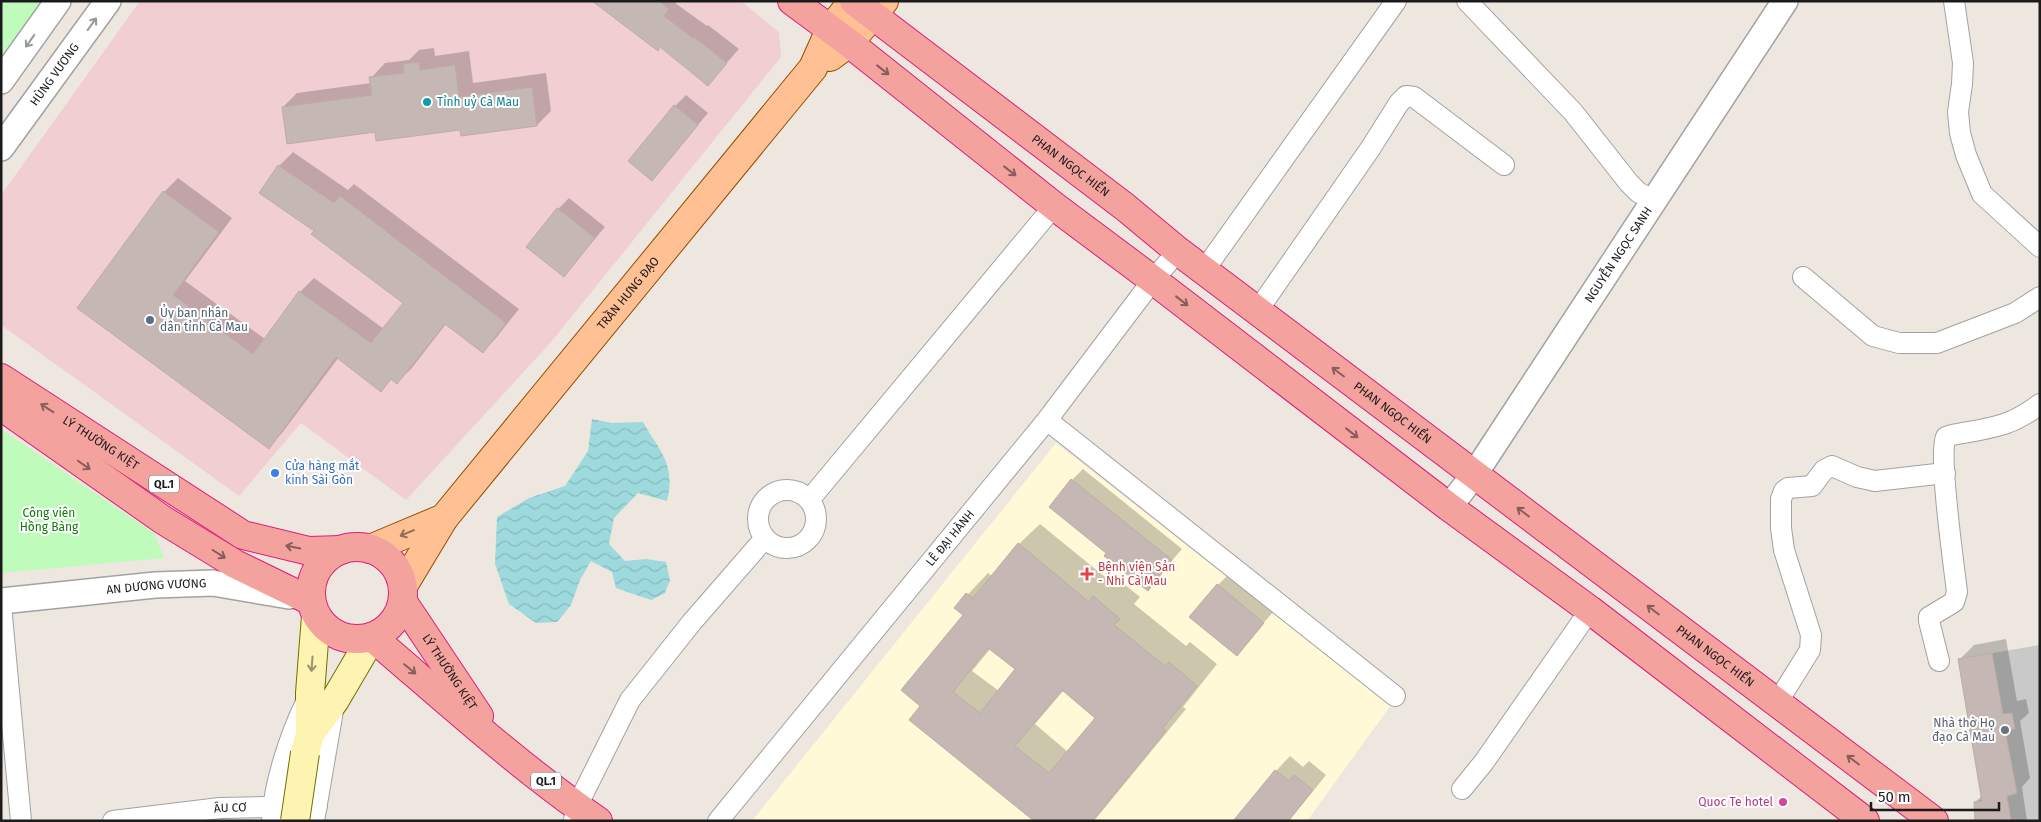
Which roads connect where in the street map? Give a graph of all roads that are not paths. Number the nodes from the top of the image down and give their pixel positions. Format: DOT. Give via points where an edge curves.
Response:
graph roads {
  1 [pos="58,1"];
  2 [pos="108,1"];
  3 [pos="792,1"];
  4 [pos="1396,1"];
  5 [pos="1467,1"];
  6 [pos="1785,1"];
  7 [pos="1954,1"];
  8 [pos="866,5"];
  9 [pos="840,37"];
  10 [pos="1,81"];
  11 [pos="1,148"];
  12 [pos="1504,165"];
  13 [pos="1654,201"];
  14 [pos="1054,206"];
  15 [pos="2040,247"];
  16 [pos="1178,251"];
  17 [pos="1205,269"];
  18 [pos="1803,277"];
  19 [pos="1153,280"];
  20 [pos="2040,297"];
  21 [pos="1258,310"];
  22 [pos="1,378"];
  23 [pos="2040,404"];
  24 [pos="1,406"];
  25 [pos="1047,420"];
  26 [pos="1945,473"];
  27 [pos="1474,475"];
  28 [pos="810,500"];
  29 [pos="1449,507"];
  30 [pos="444,518"];
  31 [pos="765,538"];
  32 [pos="370,549"];
  33 [pos="341,550"];
  34 [pos="403,594"];
  35 [pos="1,601"];
  36 [pos="1,606"];
  37 [pos="313,608"];
  38 [pos="1590,610"];
  39 [pos="372,637"];
  40 [pos="1939,661"];
  41 [pos="323,696"];
  42 [pos="1395,696"];
  43 [pos="1778,703"];
  44 [pos="494,741"];
  45 [pos="1462,789"];
  46 [pos="294,815"];
  47 [pos="583,816"];
  48 [pos="21,821"];
  49 [pos="113,821"];
  50 [pos="718,821"];
  51 [pos="1865,821"];
  52 [pos="1934,821"];
  1 -- 10 [label="street, one-way"];
  11 -- 2 [label="street, HÙNG VƯƠNG, one-way"];
  3 -- 9 [label="highway"];
  4 -- 17 [label="street"];
  5 -- 13 [label="street" via="1573,112 1629,183"];
  6 -- 13 [label="street, NGUYỄN NGỌC SANH"];
  7 -- 15 [label="street" via="1963,63 1958,119 1966,155 1982,194"];
  8 -- 9 [label="main road, TRẦN HƯNG ĐẠO"];
  8 -- 16 [label="highway, PHAN NGỌC HIỂN"];
  9 -- 14 [label="highway, one-way"];
  9 -- 30 [label="main road, TRẦN HƯNG ĐẠO"];
  12 -- 21 [label="street" via="1414,97 1406,96"];
  13 -- 27 [label="street, NGUYỄN NGỌC SANH"];
  14 -- 19 [label="highway"];
  14 -- 28 [label="street"];
  16 -- 17 [label="highway, PHAN NGỌC HIỂN"];
  16 -- 19 [label="street, LÊ ĐẠI HÀNH"];
  17 -- 21 [label="highway, PHAN NGỌC HIỂN"];
  18 -- 20 [label="street" via="1873,336 1899,344 1937,343 2015,313"];
  19 -- 25 [label="street, LÊ ĐẠI HÀNH"];
  19 -- 29 [label="highway, one-way"];
  27 -- 21 [label="highway, PHAN NGỌC HIỂN, one-way"];
  33 -- 22 [label="highway, LÝ THƯỜNG KIỆT / QL.1, one-way" via="309,550 243,535"];
  23 -- 26 [label="street" via="2005,425 1946,437 1943,452"];
  24 -- 37 [label="highway, LÝ THƯỜNG KIỆT / QL.1, one-way" via="164,520"];
  25 -- 42 [label="street"];
  25 -- 50 [label="street, LÊ ĐẠI HÀNH"];
  26 -- 40 [label="street" via="1957,592 1954,602 1929,617"];
  26 -- 43 [label="street" via="1875,481 1832,466 1824,470 1812,486 1790,487 1784,491 1781,528 1784,550 1811,635 1810,650"];
  27 -- 29 [label="street, NGUYỄN NGỌC SANH"];
  43 -- 27 [label="highway, PHAN NGỌC HIỂN, one-way"];
  28 -- 31 [label="street" via="798,491 782,490 764,500 758,520"];
  28 -- 31 [label="street" via="818,518 816,529 802,545 779,548"];
  29 -- 38 [label="highway"];
  30 -- 32 [label="main road, TRẦN HƯNG ĐẠO, one-way"];
  30 -- 34 [label="main road, TRẦN HƯNG ĐẠO"];
  31 -- 47 [label="street" via="630,700"];
  32 -- 33 [label="highway, QL.1"];
  32 -- 34 [label="highway, QL.1" via="392,563 399,574"];
  33 -- 37 [label="highway" via="316,570 311,585"];
  34 -- 39 [label="highway, QL.1" via="392,624"];
  34 -- 44 [label="highway, LÝ THƯỜNG KIỆT / QL.1"];
  35 -- 37 [label="street, AN DƯƠNG VƯƠNG" via="155,585 213,583 259,590"];
  36 -- 48 [label="street"];
  37 -- 39 [label="highway, QL.1" via="323,626 333,634 356,640"];
  37 -- 41 [label="main road, one-way"];
  38 -- 45 [label="street"];
  38 -- 51 [label="highway"];
  39 -- 41 [label="main road"];
  39 -- 44 [label="highway, LÝ THƯỜNG KIỆT / QL.1, one-way"];
  41 -- 46 [label="street"];
  41 -- 46 [label="main road, bridge" via="308,743"];
  41 -- 46 [label="street" via="297,723 283,765"];
  52 -- 43 [label="highway, PHAN NGỌC HIỂN, one-way"];
  44 -- 47 [label="highway, LÝ THƯỜNG KIỆT / QL.1"];
  46 -- 49 [label="street, ÂU CƠ" via="220,808"];
}
